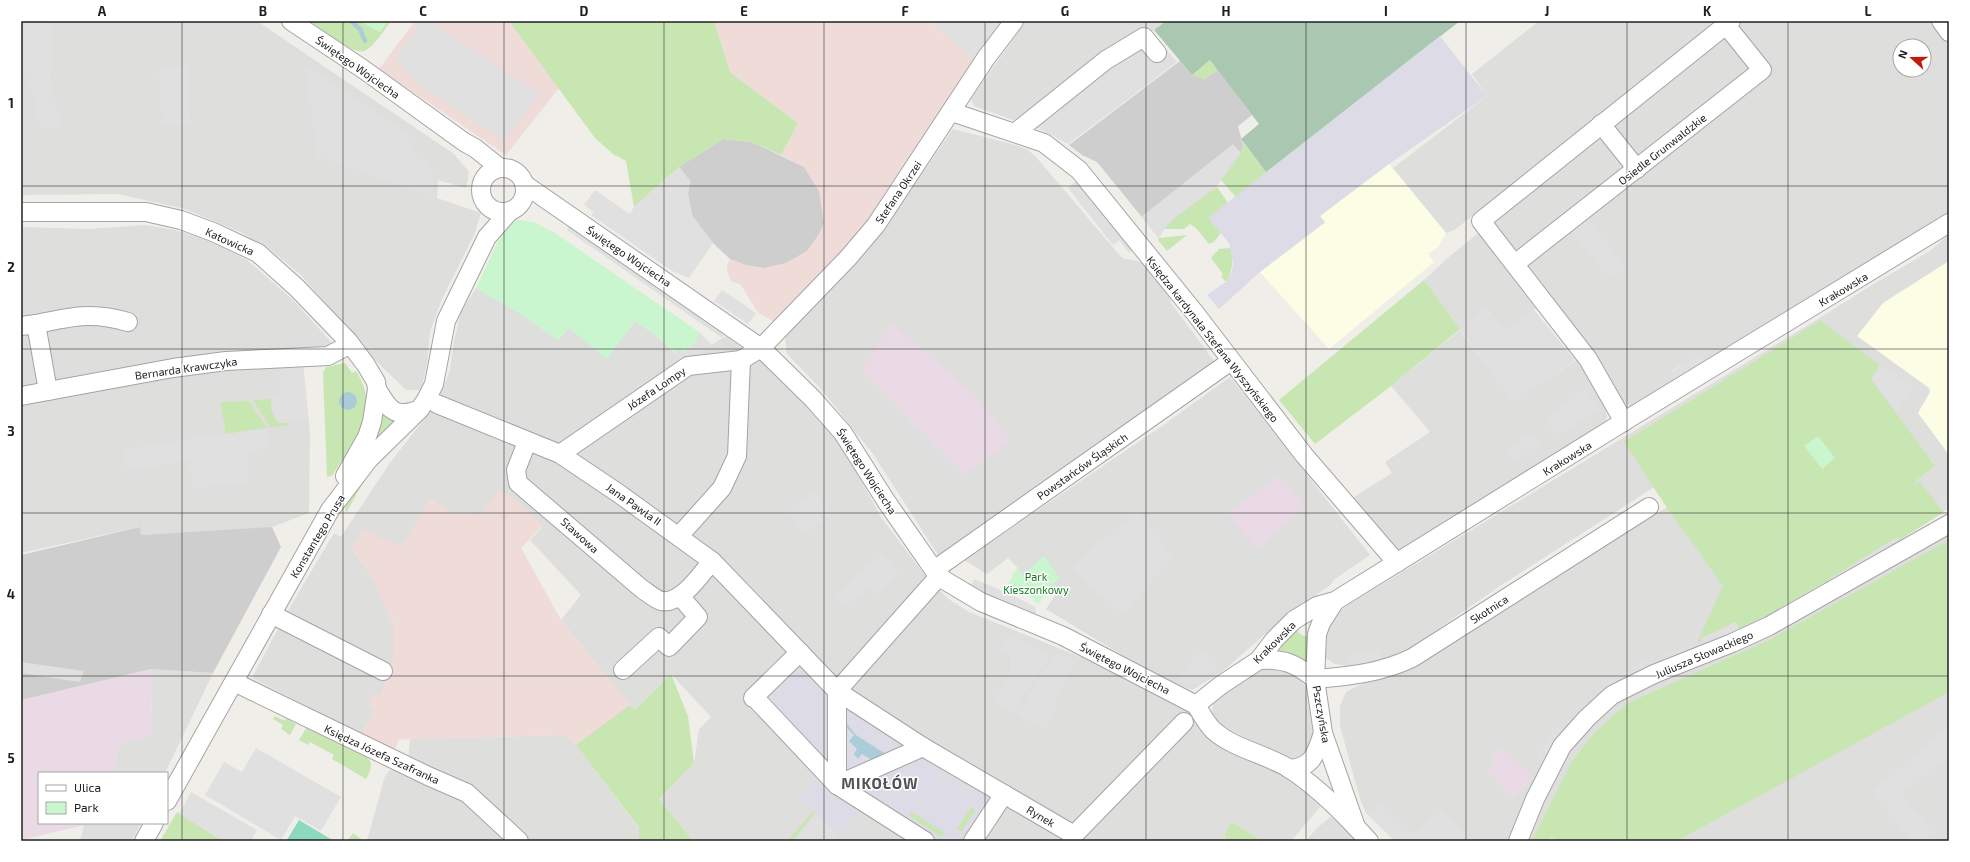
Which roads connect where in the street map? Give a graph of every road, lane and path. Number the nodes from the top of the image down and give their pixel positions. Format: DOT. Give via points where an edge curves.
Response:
graph roads {
  1 [pos="291,21"];
  2 [pos="1014,21"];
  3 [pos="1941,21"];
  4 [pos="1728,23"];
  5 [pos="1949,32"];
  6 [pos="1157,53"];
  7 [pos="952,112"];
  8 [pos="1601,124"];
  9 [pos="1016,132"];
  10 [pos="464,142"];
  11 [pos="500,168"];
  12 [pos="1637,169"];
  13 [pos="483,181"];
  14 [pos="524,184"];
  15 [pos="553,205"];
  16 [pos="490,208"];
  17 [pos="513,209"];
  18 [pos="21,212"];
  19 [pos="1949,223"];
  20 [pos="488,236"];
  21 [pos="1516,263"];
  22 [pos="128,322"];
  23 [pos="28,325"];
  24 [pos="348,342"];
  25 [pos="761,348"];
  26 [pos="741,360"];
  27 [pos="1231,362"];
  28 [pos="377,389"];
  29 [pos="48,391"];
  30 [pos="21,396"];
  31 [pos="428,406"];
  32 [pos="1624,422"];
  33 [pos="527,442"];
  34 [pos="560,454"];
  35 [pos="338,498"];
  36 [pos="1649,507"];
  37 [pos="1949,524"];
  38 [pos="679,536"];
  39 [pos="712,561"];
  40 [pos="1397,563"];
  41 [pos="933,576"];
  42 [pos="680,596"];
  43 [pos="1335,601"];
  44 [pos="271,614"];
  45 [pos="800,652"];
  46 [pos="1259,660"];
  47 [pos="623,670"];
  48 [pos="383,671"];
  49 [pos="1316,679"];
  50 [pos="234,682"];
  51 [pos="837,691"];
  52 [pos="1196,704"];
  53 [pos="1184,722"];
  54 [pos="1323,733"];
  55 [pos="923,747"];
  56 [pos="1289,769"];
  57 [pos="837,785"];
  58 [pos="1006,796"];
  59 [pos="168,799"];
  60 [pos="153,824"];
  61 [pos="1356,827"];
  62 [pos="1073,838"];
  63 [pos="1520,838"];
  64 [pos="144,841"];
  65 [pos="520,841"];
  66 [pos="925,841"];
  67 [pos="973,841"];
  68 [pos="1369,841"];
  1 -- 10 [label="street, Świętego Wojciecha"];
  2 -- 7 [label="street, Stefana Okrzei" via="986,58"];
  3 -- 5 [label="street"];
  4 -- 8 [label="street, Osiedle Grunwaldzkie"];
  4 -- 12 [label="street, Osiedle Grunwaldzkie" via="1762,70"];
  6 -- 9 [label="street" via="1144,37 1106,60"];
  7 -- 9 [label="street, Księdza kardynała Stefana Wyszyńskiego"];
  7 -- 25 [label="street, Stefana Okrzei" via="876,225 848,258"];
  8 -- 12 [label="street"];
  8 -- 21 [label="street, Osiedle Grunwaldzkie" via="1481,221"];
  9 -- 27 [label="street, Księdza kardynała Stefana Wyszyńskiego" via="1044,143 1079,170 1195,313"];
  10 -- 11 [label="street, Świętego Wojciecha"];
  10 -- 13 [label="street, Świętego Wojciecha"];
  11 -- 13 [label="street" via="493,170"];
  11 -- 14 [label="street" via="507,168 518,174"];
  12 -- 21 [label="street, Osiedle Grunwaldzkie"];
  13 -- 16 [label="street" via="481,193"];
  14 -- 15 [label="street, Świętego Wojciecha"];
  14 -- 17 [label="street" via="524,197"];
  15 -- 17 [label="street, Świętego Wojciecha" via="528,203"];
  15 -- 25 [label="street, Świętego Wojciecha"];
  16 -- 17 [label="street" via="496,211"];
  16 -- 20 [label="street, Konstantego Prusa"];
  17 -- 20 [label="street, Konstantego Prusa"];
  18 -- 24 [label="street, Katowicka" via="146,212 181,220 213,232 258,253 297,288"];
  19 -- 32 [label="street, Krakowska"];
  20 -- 31 [label="street, Konstantego Prusa" via="446,321"];
  21 -- 32 [label="street, Osiedle Grunwaldzkie" via="1588,359"];
  22 -- 23 [label="street" via="109,316 90,315"];
  23 -- 29 [label="street"];
  24 -- 28 [label="street, Katowicka" via="372,375"];
  24 -- 29 [label="street, Bernarda Krawczyka" via="334,354 226,361"];
  25 -- 26 [label="street, Józefa Lompy"];
  25 -- 41 [label="street, Świętego Wojciecha" via="844,433"];
  26 -- 34 [label="street, Józefa Lompy" via="688,366"];
  26 -- 38 [label="street" via="737,456 722,488"];
  27 -- 40 [label="street, Księdza kardynała Stefana Wyszyńskiego" via="1304,455"];
  27 -- 41 [label="street, Powstańców Śląskich"];
  28 -- 31 [label="street, Katowicka" via="394,412 402,414"];
  28 -- 35 [label="street, Katowicka" via="376,408 367,437 346,472"];
  29 -- 30 [label="street, Bernarda Krawczyka"];
  31 -- 33 [label="street, Jana Pawła II"];
  31 -- 35 [label="street, Konstantego Prusa" via="376,451"];
  32 -- 40 [label="street, Krakowska"];
  33 -- 34 [label="street, Jana Pawła II"];
  33 -- 42 [label="street, Stawowa" via="516,470 518,483 642,589 661,601"];
  34 -- 38 [label="street, Jana Pawła II"];
  35 -- 44 [label="street, Konstantego Prusa"];
  36 -- 49 [label="street, Skotnica" via="1412,658 1371,673"];
  37 -- 63 [label="street, Juliusza Słowackiego" via="1769,626 1654,674 1612,695 1562,746 1534,799"];
  38 -- 39 [label="street, Jana Pawła II"];
  39 -- 42 [label="street, Stawowa" via="684,595"];
  39 -- 45 [label="street, Jana Pawła II"];
  40 -- 43 [label="street, Krakowska"];
  41 -- 51 [label="street, Powstańców Śląskich"];
  41 -- 52 [label="street, Świętego Wojciecha" via="981,602 1063,636"];
  42 -- 47 [label="street" via="698,617 669,646 659,637"];
  43 -- 46 [label="street, Krakowska" via="1317,606 1294,620"];
  43 -- 49 [label="street, Pszczyńska" via="1317,634"];
  44 -- 48 [label="street"];
  44 -- 50 [label="street, Konstantego Prusa"];
  45 -- 51 [label="street, Jana Pawła II"];
  45 -- 57 [label="street" via="754,698"];
  46 -- 49 [label="street" via="1273,659 1291,663"];
  46 -- 52 [label="street, Krakowska"];
  49 -- 54 [label="street, Pszczyńska"];
  50 -- 59 [label="street, Konstantego Prusa"];
  50 -- 65 [label="street, Księdza Józefa Szafranka" via="467,793"];
  51 -- 55 [label="street, Jana Pawła II"];
  51 -- 57 [label="street"];
  52 -- 56 [label="street, Pszczyńska" via="1206,722 1222,736"];
  53 -- 62 [label="street"];
  54 -- 56 [label="street" via="1310,763 1300,769"];
  54 -- 61 [label="street, Pszczyńska"];
  55 -- 57 [label="street"];
  55 -- 58 [label="street, Rynek"];
  56 -- 61 [label="street, Pszczyńska" via="1313,786"];
  57 -- 66 [label="street"];
  58 -- 62 [label="street, Rynek"];
  58 -- 67 [label="street"];
  60 -- 64 [label="street"];
  61 -- 68 [label="street, Pszczyńska"];
}
